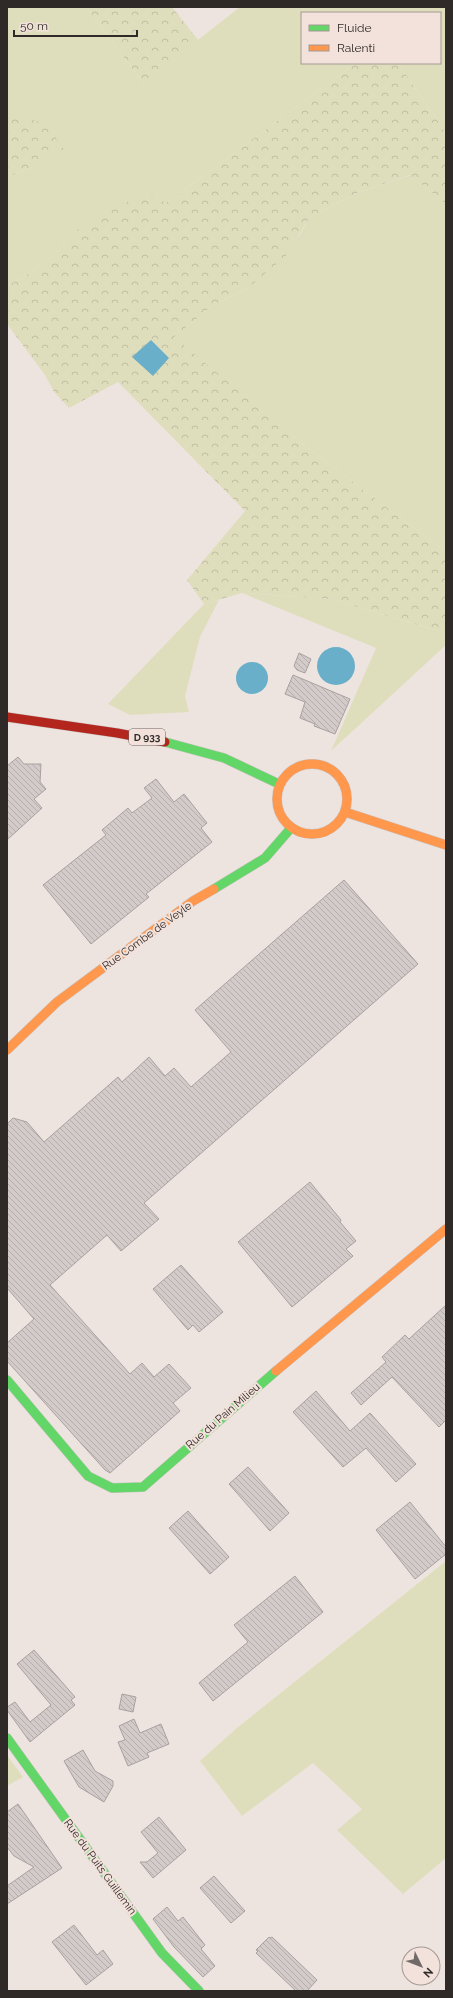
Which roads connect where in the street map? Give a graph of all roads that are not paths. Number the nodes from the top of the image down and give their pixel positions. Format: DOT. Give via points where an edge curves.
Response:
graph roads {
  1 [pos="7,717"];
  2 [pos="279,784"];
  3 [pos="345,812"];
  4 [pos="291,828"];
  5 [pos="446,845"];
  6 [pos="7,1050"];
  7 [pos="446,1229"];
  8 [pos="7,1380"];
  9 [pos="7,1738"];
  10 [pos="199,1991"];
  1 -- 2 [label="street, D 933" via="139,736 188,747 226,759"];
  2 -- 3 [label="street" via="295,767 320,764 331,768 346,788 348,800"];
  2 -- 4 [label="street" via="276,796 278,809 283,820"];
  3 -- 4 [label="street" via="337,824 315,835 303,834"];
  3 -- 5 [label="street"];
  4 -- 6 [label="street, Rue Combe de Veyle" via="264,858 193,901 57,1002"];
  7 -- 8 [label="street, Rue du Pain Milieu" via="228,1411 143,1488 112,1488 88,1476"];
  9 -- 10 [label="street, Rue du Puits Guillemin" via="162,1953"];
}
